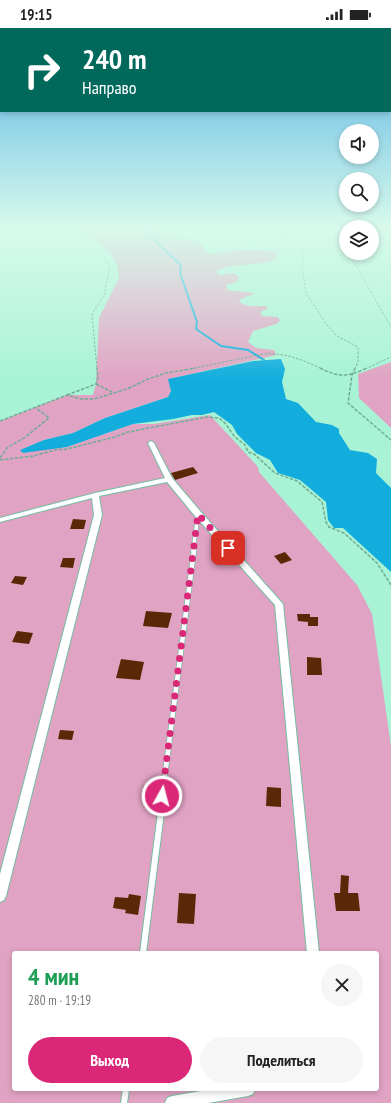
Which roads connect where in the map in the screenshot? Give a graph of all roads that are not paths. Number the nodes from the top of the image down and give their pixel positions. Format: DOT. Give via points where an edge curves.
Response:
graph roads {
  1 [pos="151,443"];
  2 [pos="169,479"];
  3 [pos="95,495"];
  4 [pos="198,514"];
  5 [pos="0,520"];
  6 [pos="0,896"];
  7 [pos="143,951"];
  8 [pos="313,951"];
  9 [pos="126,1091"];
  10 [pos="237,1091"];
  11 [pos="124,1103"];
  12 [pos="172,1103"];
  1 -- 2 [label="street"];
  2 -- 3 [label="street"];
  2 -- 4 [label="street"];
  3 -- 5 [label="street"];
  3 -- 6 [label="street" via="98,515"];
  4 -- 7 [label="lane"];
  4 -- 8 [label="street" via="279,604"];
  9 -- 11 [label="lane"];
  10 -- 12 [label="street"];
}
